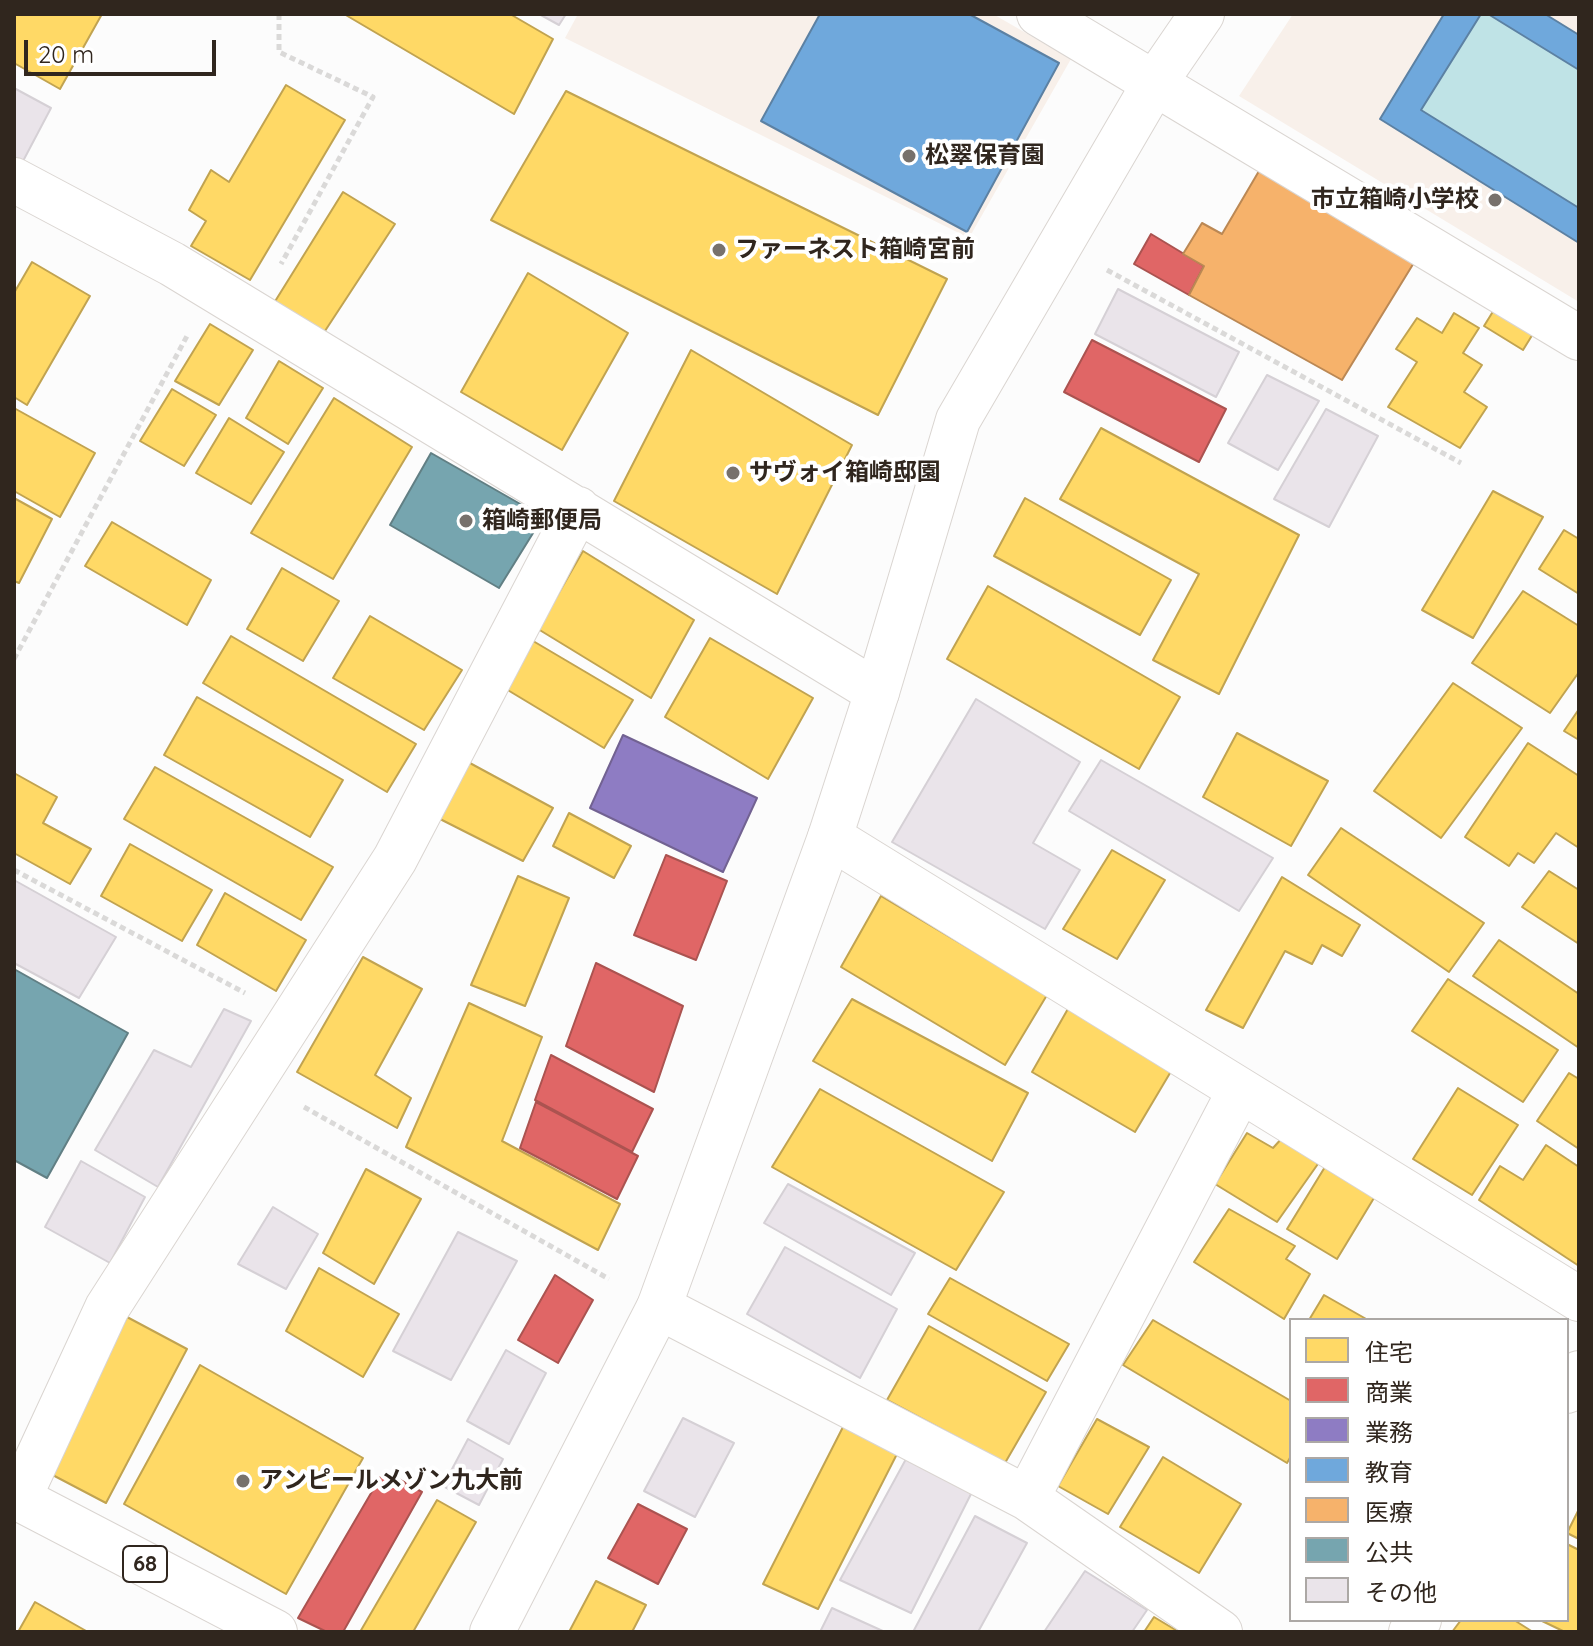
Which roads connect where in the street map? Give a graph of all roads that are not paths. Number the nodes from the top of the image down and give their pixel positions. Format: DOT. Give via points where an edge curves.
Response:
graph roads {
  1 [pos="1039,14"];
  2 [pos="1202,14"];
  3 [pos="1154,84"];
  4 [pos="14,180"];
  5 [pos="1579,338"];
  6 [pos="578,509"];
  7 [pos="877,692"];
  8 [pos="830,837"];
  9 [pos="1240,1090"];
  10 [pos="1579,1299"];
  11 [pos="659,1307"];
  12 [pos="16,1497"];
  13 [pos="1027,1498"];
  14 [pos="275,1632"];
  15 [pos="492,1632"];
  16 [pos="1220,1632"];
  1 -- 3 [label="street"];
  2 -- 3 [label="street"];
  3 -- 5 [label="street"];
  3 -- 7 [label="street" via="958,420"];
  4 -- 6 [label="street" via="172,264"];
  6 -- 7 [label="street"];
  6 -- 12 [label="street" via="395,859 107,1308"];
  7 -- 8 [label="street"];
  8 -- 9 [label="street"];
  8 -- 11 [label="street"];
  9 -- 10 [label="street"];
  9 -- 13 [label="street"];
  11 -- 13 [label="street"];
  11 -- 15 [label="street"];
  12 -- 14 [label="street, 68"];
  13 -- 16 [label="street"];
}
